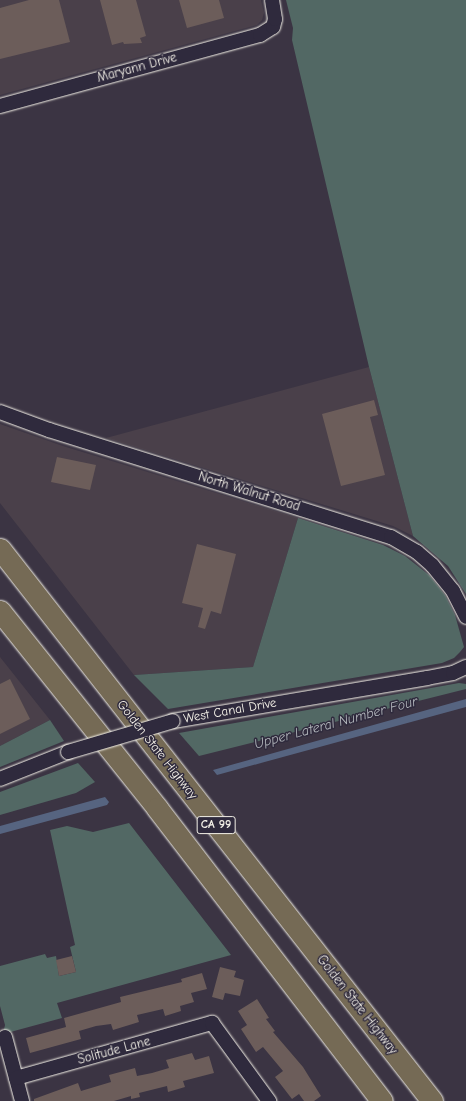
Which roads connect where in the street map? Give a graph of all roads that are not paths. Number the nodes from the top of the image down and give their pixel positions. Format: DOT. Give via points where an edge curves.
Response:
graph roads {
  1 [pos="272,0"];
  2 [pos="0,106"];
  3 [pos="0,412"];
  4 [pos="0,549"];
  5 [pos="0,611"];
  6 [pos="466,617"];
  7 [pos="466,667"];
  8 [pos="0,779"];
  9 [pos="5,1037"];
  10 [pos="16,1078"];
  11 [pos="22,1101"];
  12 [pos="269,1101"];
  13 [pos="382,1101"];
  14 [pos="432,1101"];
  1 -- 2 [label="street, Maryann Drive" via="275,15 273,27 260,35"];
  3 -- 6 [label="street, North Walnut Road" via="49,430 391,537 417,552 432,565 453,591"];
  4 -- 14 [label="highway, Golden State Highway / CA 99"];
  5 -- 13 [label="highway, CA 99"];
  7 -- 8 [label="street, West Canal Drive, bridge" via="453,674 173,721 68,752"];
  9 -- 10 [label="street"];
  10 -- 11 [label="street"];
  10 -- 12 [label="street, Solitude Lane" via="212,1024"];
}
